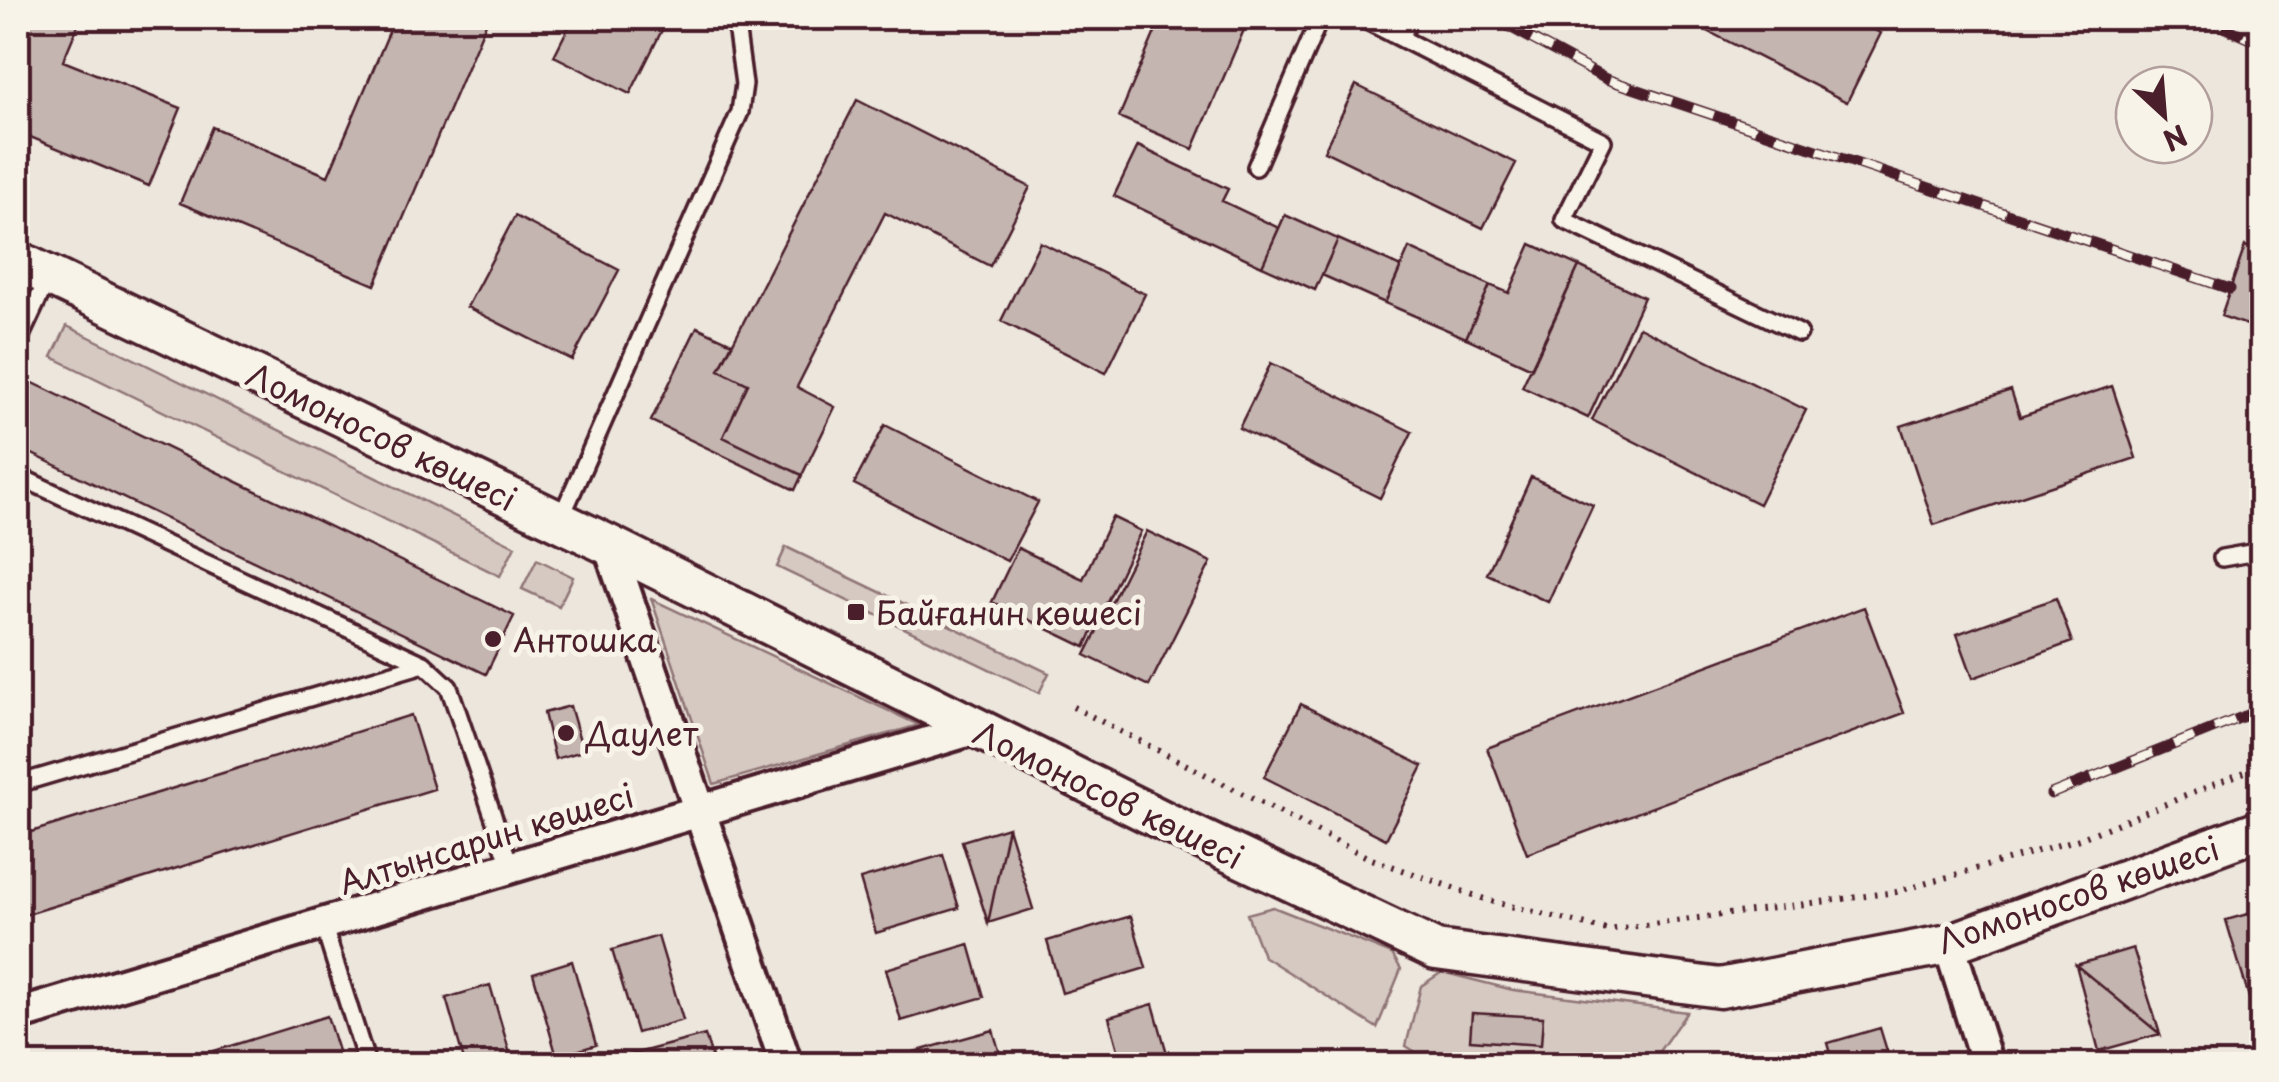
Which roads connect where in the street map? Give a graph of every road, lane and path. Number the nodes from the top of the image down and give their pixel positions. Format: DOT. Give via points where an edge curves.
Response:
graph roads {
  1 [pos="735,18"];
  2 [pos="1320,18"];
  3 [pos="1361,18"];
  4 [pos="1410,18"];
  5 [pos="1401,38"];
  6 [pos="1256,167"];
  7 [pos="33,268"];
  8 [pos="1799,333"];
  9 [pos="18,342"];
  10 [pos="18,476"];
  11 [pos="559,522"];
  12 [pos="609,545"];
  13 [pos="2262,551"];
  14 [pos="2222,558"];
  15 [pos="424,664"];
  16 [pos="1073,707"];
  17 [pos="974,729"];
  18 [pos="2262,765"];
  19 [pos="18,784"];
  20 [pos="700,811"];
  21 [pos="2262,829"];
  22 [pos="511,868"];
  23 [pos="322,924"];
  24 [pos="1949,944"];
  25 [pos="18,1015"];
  26 [pos="367,1064"];
  27 [pos="786,1064"];
  28 [pos="1986,1064"];
  1 -- 11 [label="lane" via="744,84 740,112"];
  2 -- 6 [label="lane"];
  3 -- 5 [label="lane"];
  4 -- 5 [label="lane"];
  5 -- 8 [label="lane" via="1603,141 1564,220"];
  7 -- 9 [label="lane"];
  7 -- 11 [label="street, Ломоносов көшесі"];
  10 -- 15 [label="lane"];
  11 -- 12 [label="street, Ломоносов көшесі"];
  12 -- 17 [label="street, Ломоносов көшесі"];
  12 -- 20 [label="street"];
  13 -- 14 [label="lane"];
  15 -- 19 [label="lane"];
  15 -- 22 [label="lane" via="448,686"];
  16 -- 18 [label="path" via="1369,858 1490,900 1607,930 1896,892 2078,839"];
  17 -- 20 [label="street, Алтынсарин көшесі"];
  17 -- 24 [label="street, Ломоносов көшесі" via="1436,950 1720,988"];
  20 -- 22 [label="street, Алтынсарин көшесі"];
  20 -- 27 [label="street"];
  21 -- 24 [label="street, Ломоносов көшесі"];
  22 -- 23 [label="street, Алтынсарин көшесі"];
  23 -- 25 [label="street, Алтынсарин көшесі"];
  23 -- 26 [label="lane"];
  24 -- 28 [label="street"];
}
